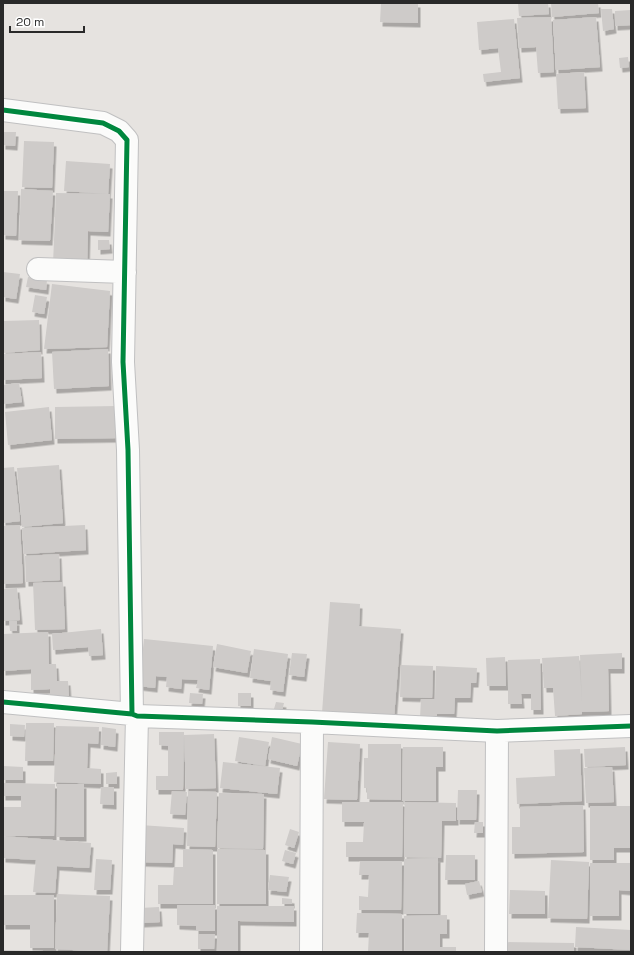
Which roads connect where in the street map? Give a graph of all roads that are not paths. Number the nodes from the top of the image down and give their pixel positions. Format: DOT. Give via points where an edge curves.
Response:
graph roads {
  1 [pos="3,110"];
  2 [pos="38,269"];
  3 [pos="125,272"];
  4 [pos="3,702"];
  5 [pos="134,715"];
  6 [pos="312,722"];
  7 [pos="631,726"];
  8 [pos="497,731"];
  9 [pos="132,952"];
  10 [pos="311,952"];
  11 [pos="496,952"];
  1 -- 3 [label="street" via="103,123 127,140"];
  2 -- 3 [label="street"];
  3 -- 5 [label="street" via="123,362 128,450"];
  4 -- 5 [label="street"];
  5 -- 6 [label="street"];
  5 -- 9 [label="street"];
  6 -- 8 [label="street"];
  6 -- 10 [label="street"];
  7 -- 8 [label="street"];
  8 -- 11 [label="street"];
}
